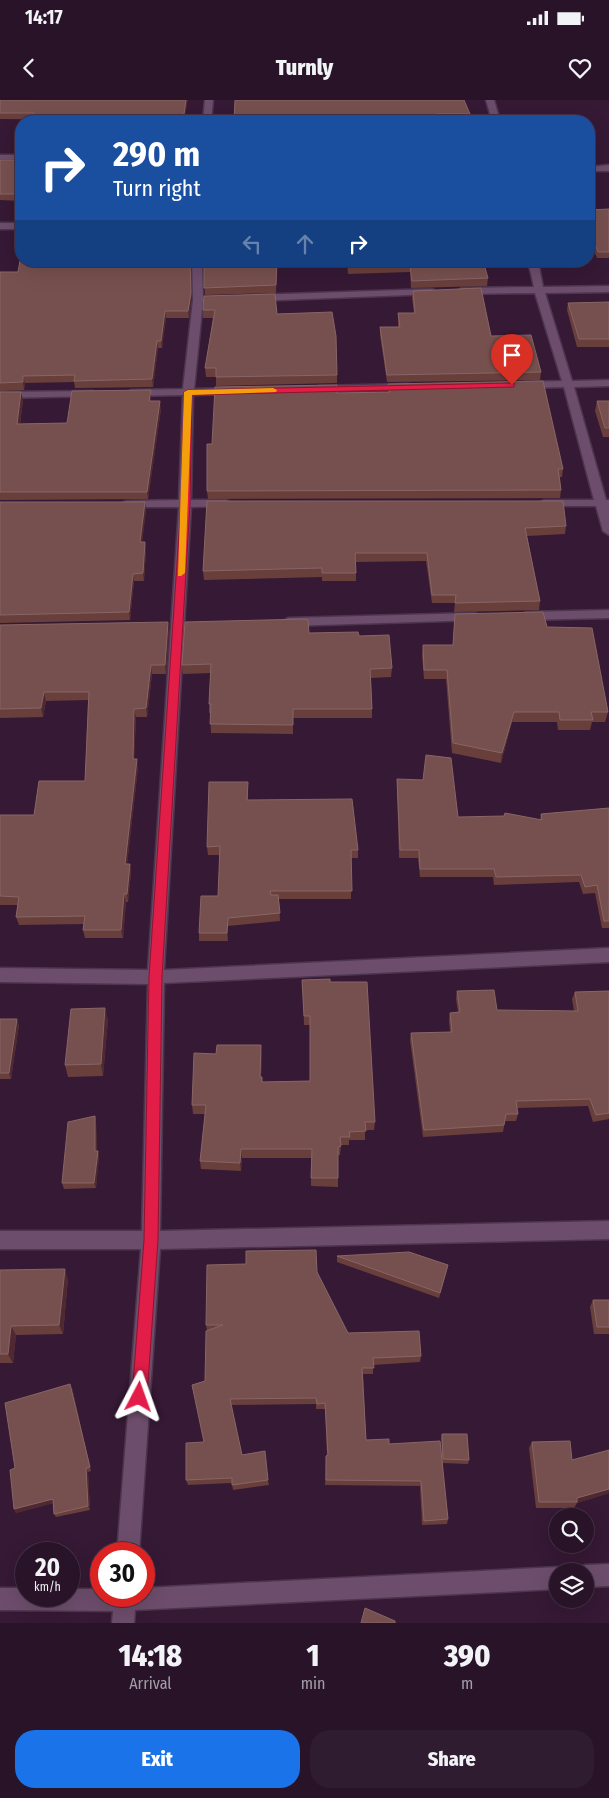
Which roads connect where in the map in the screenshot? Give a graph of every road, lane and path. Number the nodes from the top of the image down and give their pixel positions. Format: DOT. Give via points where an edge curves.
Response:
graph roads {
  1 [pos="209,100"];
  2 [pos="490,100"];
  3 [pos="208,115"];
  4 [pos="494,115"];
  5 [pos="15,156"];
  6 [pos="0,157"];
  7 [pos="609,168"];
  8 [pos="595,169"];
  9 [pos="0,226"];
  10 [pos="15,226"];
  11 [pos="198,267"];
  12 [pos="534,267"];
  13 [pos="539,289"];
  14 [pos="609,289"];
  15 [pos="247,298"];
  16 [pos="609,383"];
  17 [pos="568,384"];
  18 [pos="510,385"];
  19 [pos="422,387"];
  20 [pos="305,390"];
  21 [pos="247,391"];
  22 [pos="188,392"];
  23 [pos="0,395"];
  24 [pos="532,503"];
  25 [pos="605,503"];
  26 [pos="117,504"];
  27 [pos="185,504"];
  28 [pos="235,504"];
  29 [pos="609,531"];
  30 [pos="609,614"];
  31 [pos="511,616"];
  32 [pos="491,617"];
  33 [pos="276,622"];
  34 [pos="609,955"];
  35 [pos="0,975"];
  36 [pos="156,977"];
  37 [pos="609,1230"];
  38 [pos="0,1240"];
  39 [pos="151,1240"];
  40 [pos="129,1542"];
  41 [pos="609,1575"];
  42 [pos="594,1576"];
  43 [pos="549,1578"];
  44 [pos="155,1597"];
  45 [pos="90,1598"];
  46 [pos="0,1599"];
  47 [pos="124,1607"];
  48 [pos="123,1623"];
  1 -- 3 [label="street"];
  2 -- 4 [label="street"];
  5 -- 6 [label="street"];
  7 -- 8 [label="street"];
  9 -- 10 [label="street"];
  11 -- 22 [label="street" via="203,300"];
  12 -- 13 [label="street"];
  13 -- 14 [label="street"];
  13 -- 15 [label="street"];
  13 -- 17 [label="street"];
  16 -- 17 [label="street"];
  17 -- 18 [label="street"];
  17 -- 25 [label="street"];
  19 -- 20 [label="street"];
  21 -- 22 [label="street"];
  22 -- 23 [label="street"];
  22 -- 27 [label="street"];
  24 -- 25 [label="street"];
  25 -- 29 [label="street"];
  26 -- 27 [label="street"];
  27 -- 28 [label="street"];
  27 -- 36 [label="street"];
  30 -- 31 [label="street"];
  32 -- 33 [label="street"];
  34 -- 36 [label="street"];
  35 -- 36 [label="street"];
  36 -- 39 [label="street"];
  37 -- 39 [label="street"];
  38 -- 39 [label="street"];
  39 -- 40 [label="street"];
  41 -- 42 [label="street"];
  43 -- 44 [label="street"];
  45 -- 46 [label="street"];
  47 -- 48 [label="street"];
}
